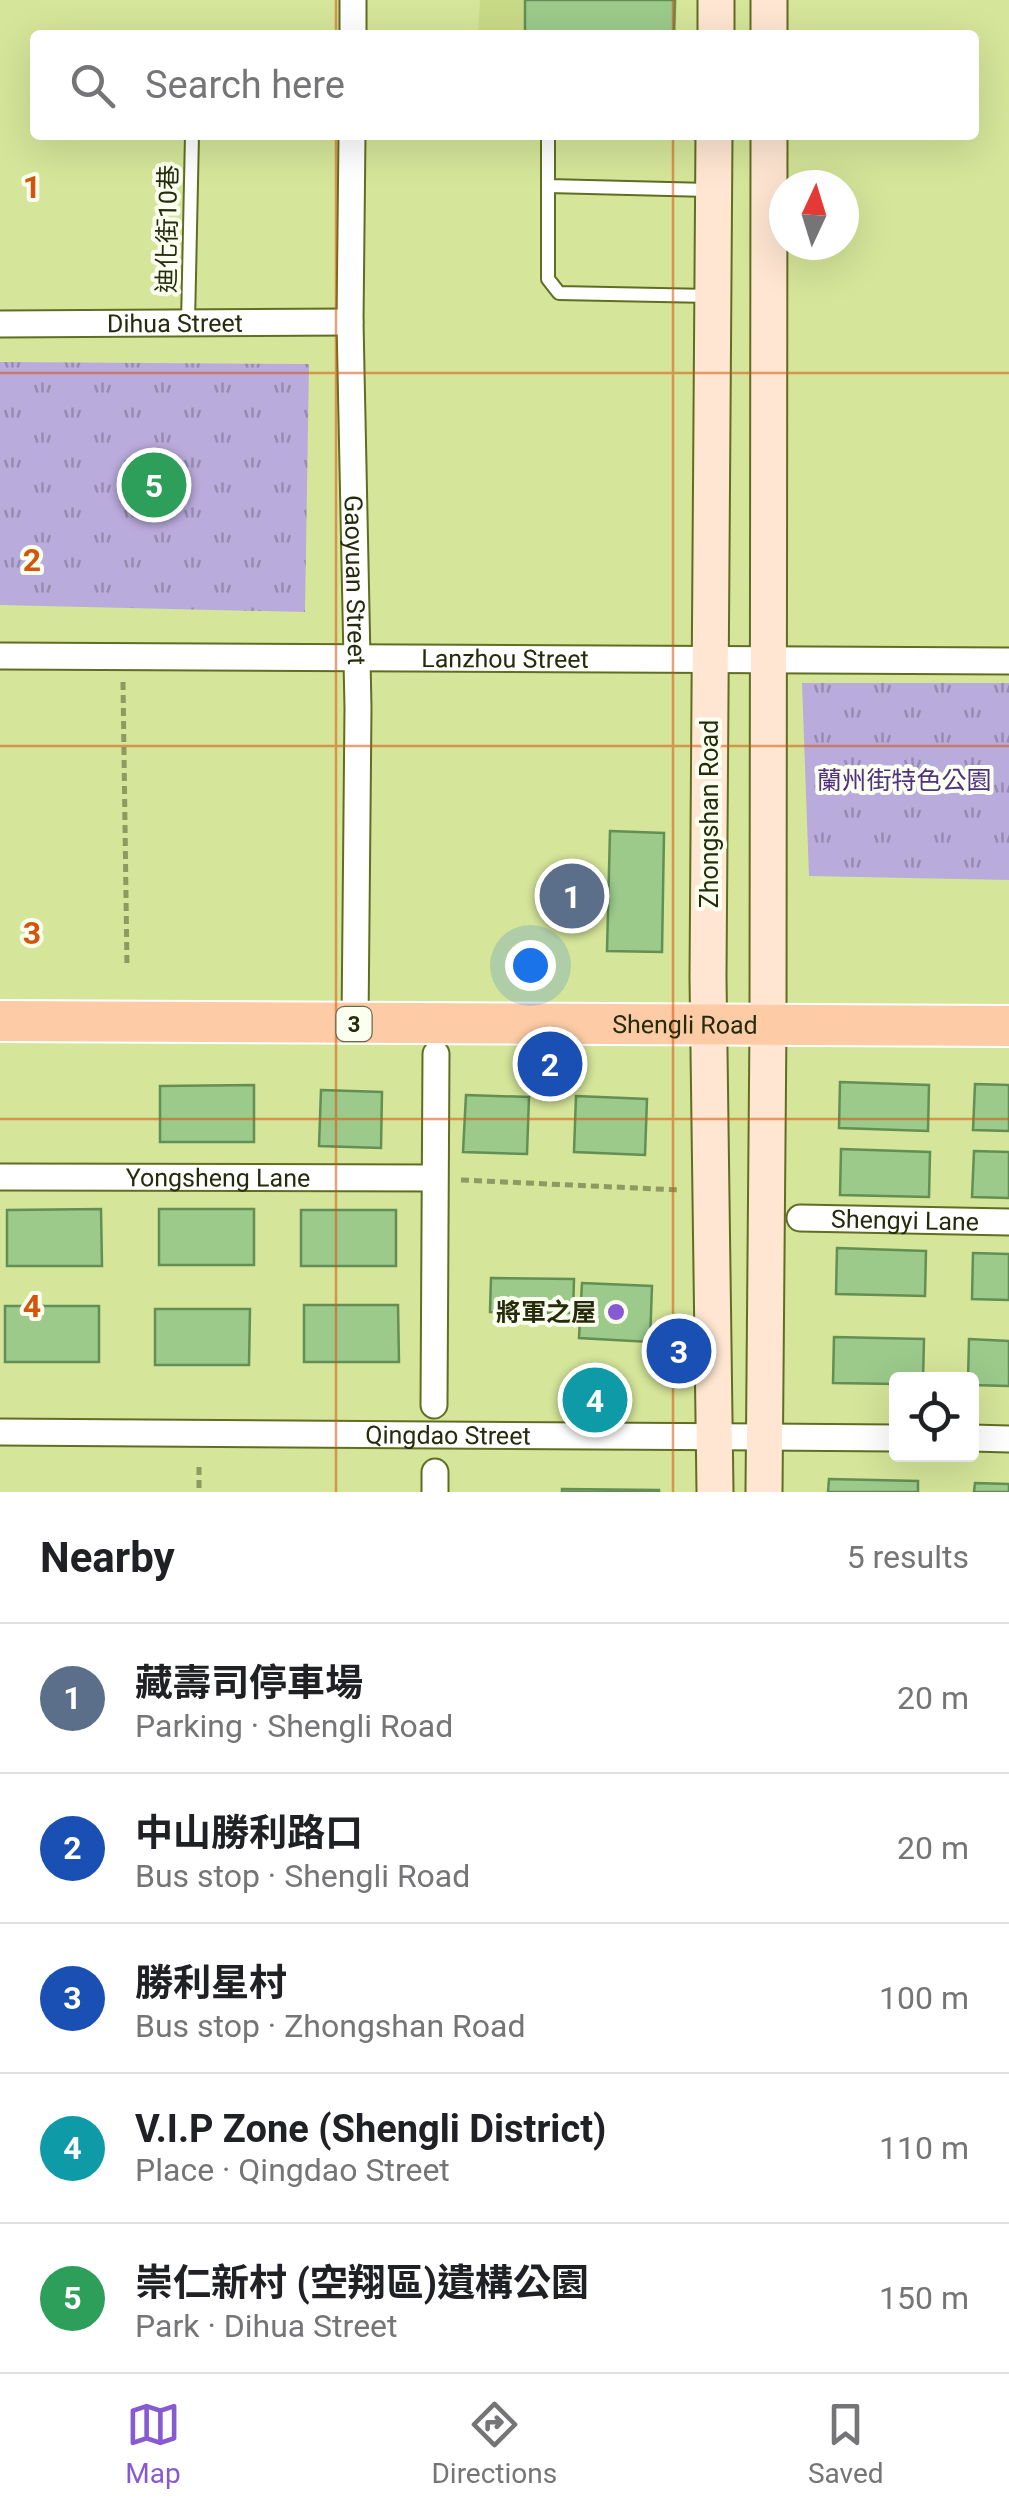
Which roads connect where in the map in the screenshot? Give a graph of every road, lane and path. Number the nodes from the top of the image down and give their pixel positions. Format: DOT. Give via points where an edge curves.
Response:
graph roads {
  1 [pos="353,0"];
  2 [pos="716,0"];
  3 [pos="769,0"];
  4 [pos="353,30"];
  5 [pos="716,30"];
  6 [pos="769,30"];
  7 [pos="192,140"];
  8 [pos="352,140"];
  9 [pos="548,140"];
  10 [pos="714,140"];
  11 [pos="769,140"];
  12 [pos="548,186"];
  13 [pos="714,190"];
  14 [pos="712,296"];
  15 [pos="350,322"];
  16 [pos="188,323"];
  17 [pos="0,324"];
  18 [pos="0,656"];
  19 [pos="358,656"];
  20 [pos="709,658"];
  21 [pos="767,659"];
  22 [pos="1009,661"];
  23 [pos="123,674"];
  24 [pos="126,966"];
  25 [pos="0,1021"];
  26 [pos="354,1024"];
  27 [pos="708,1024"];
  28 [pos="768,1025"];
  29 [pos="1009,1026"];
  30 [pos="436,1054"];
  31 [pos="0,1177"];
  32 [pos="434,1178"];
  33 [pos="685,1190"];
  34 [pos="800,1218"];
  35 [pos="1009,1222"];
  36 [pos="434,1405"];
  37 [pos="0,1432"];
  38 [pos="715,1437"];
  39 [pos="764,1437"];
  40 [pos="889,1438"];
  41 [pos="979,1438"];
  42 [pos="1009,1439"];
  43 [pos="198,1467"];
  44 [pos="199,1492"];
  45 [pos="715,1492"];
  46 [pos="764,1492"];
  1 -- 4 [label="street"];
  2 -- 5 [label="street"];
  3 -- 6 [label="street"];
  7 -- 16 [label="lane, 迪化街10巷"];
  8 -- 15 [label="street, Gaoyuan Street"];
  9 -- 12 [label="lane"];
  10 -- 13 [label="street, Zhongshan Road"];
  11 -- 21 [label="street"];
  12 -- 13 [label="lane"];
  12 -- 14 [label="lane" via="548,280 560,293"];
  13 -- 14 [label="street, Zhongshan Road"];
  14 -- 20 [label="street, Zhongshan Road"];
  15 -- 16 [label="street, Dihua Street"];
  15 -- 19 [label="street, Gaoyuan Street"];
  16 -- 17 [label="street, Dihua Street"];
  18 -- 19 [label="street, Lanzhou Street"];
  19 -- 20 [label="street, Lanzhou Street"];
  19 -- 26 [label="street, Gaoyuan Street"];
  20 -- 21 [label="street, Lanzhou Street"];
  20 -- 27 [label="street, Zhongshan Road"];
  21 -- 22 [label="street, Lanzhou Street"];
  21 -- 28 [label="street"];
  23 -- 24 [label="path"];
  25 -- 26 [label="main road, Shengli Road / 3"];
  26 -- 27 [label="main road, Shengli Road / 3"];
  27 -- 28 [label="main road, Shengli Road / 3"];
  27 -- 38 [label="street, Zhongshan Road"];
  28 -- 29 [label="main road, Shengli Road / 3"];
  28 -- 39 [label="street"];
  30 -- 32 [label="street"];
  31 -- 32 [label="street, Yongsheng Lane"];
  32 -- 33 [label="path"];
  32 -- 36 [label="street"];
  34 -- 35 [label="street, Shengyi Lane"];
  37 -- 38 [label="street, Qingdao Street"];
  38 -- 39 [label="street, Qingdao Street"];
  38 -- 45 [label="street, Zhongshan Road"];
  39 -- 40 [label="street, Qingdao Street"];
  39 -- 46 [label="street"];
  41 -- 42 [label="street"];
  43 -- 44 [label="path"];
}
